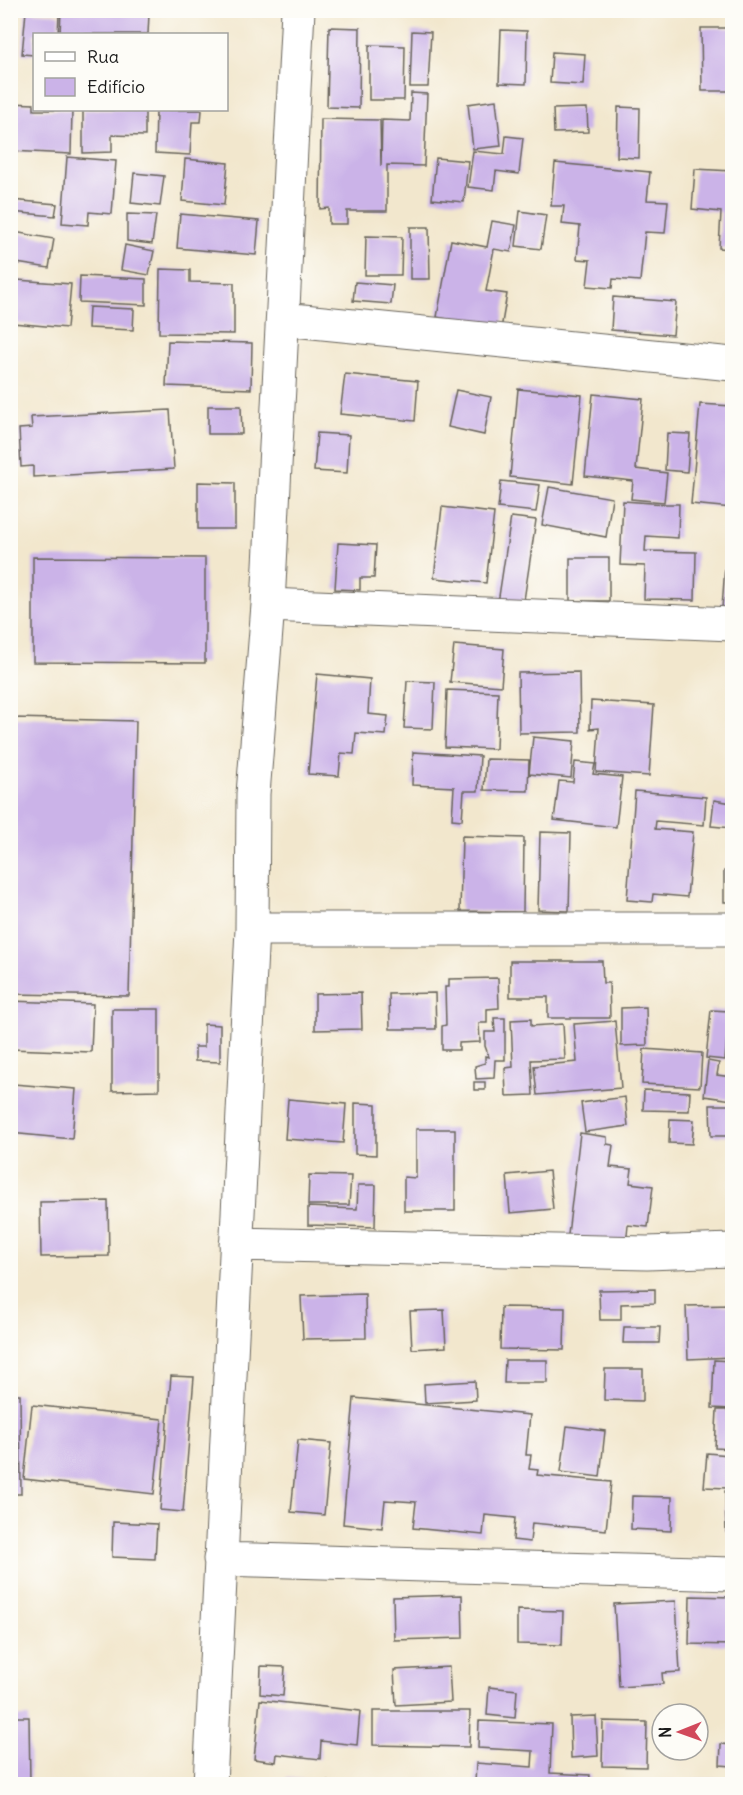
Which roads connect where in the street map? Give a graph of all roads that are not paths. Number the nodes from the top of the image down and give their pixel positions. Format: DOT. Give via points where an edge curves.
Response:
graph roads {
  1 [pos="298,10"];
  2 [pos="283,319"];
  3 [pos="732,364"];
  4 [pos="268,605"];
  5 [pos="732,624"];
  6 [pos="252,928"];
  7 [pos="732,928"];
  8 [pos="236,1245"];
  9 [pos="732,1250"];
  10 [pos="220,1559"];
  11 [pos="732,1574"];
  12 [pos="210,1785"];
  1 -- 2 [label="street"];
  2 -- 3 [label="street"];
  2 -- 4 [label="street"];
  4 -- 5 [label="street"];
  4 -- 6 [label="street" via="253,794"];
  6 -- 7 [label="street"];
  6 -- 8 [label="street"];
  8 -- 9 [label="street" via="646,1253"];
  8 -- 10 [label="street"];
  10 -- 11 [label="street"];
  10 -- 12 [label="street"];
}
